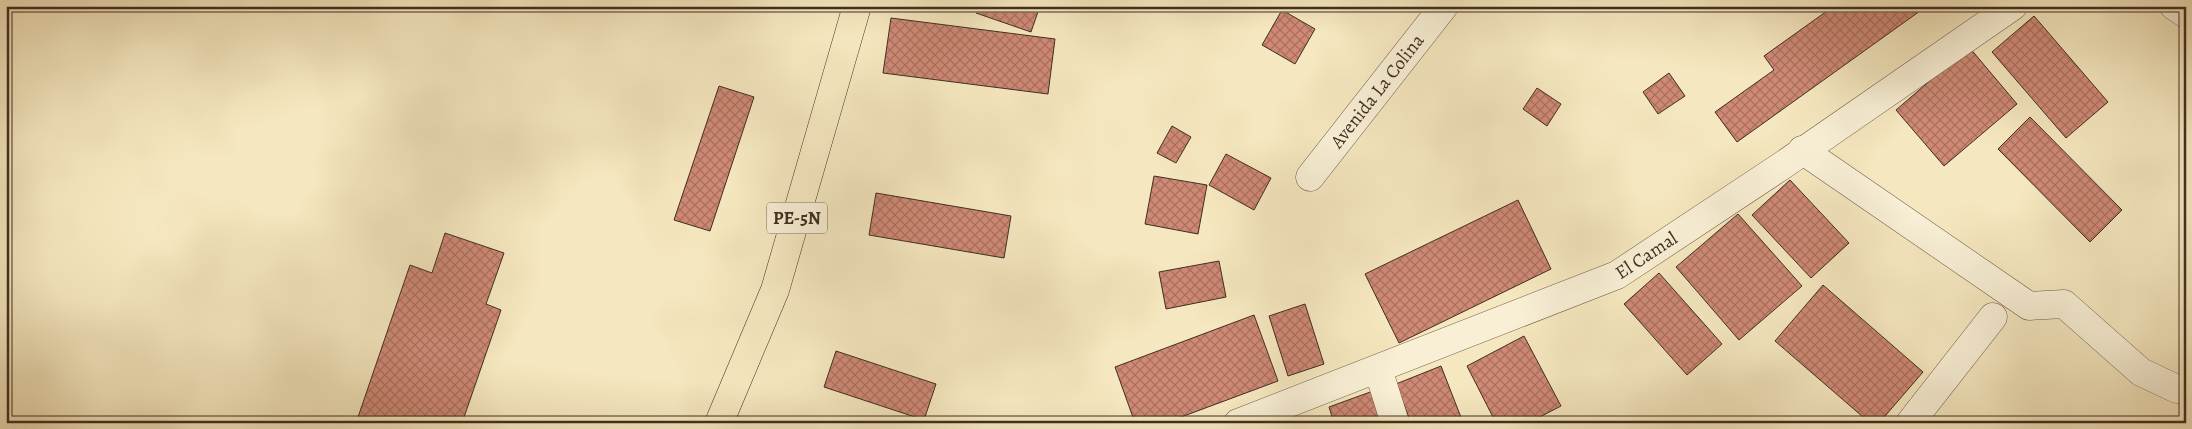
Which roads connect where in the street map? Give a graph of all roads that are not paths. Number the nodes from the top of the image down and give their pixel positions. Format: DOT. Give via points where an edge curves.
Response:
graph roads {
  1 [pos="857,6"];
  2 [pos="1444,6"];
  3 [pos="2012,6"];
  4 [pos="2174,6"];
  5 [pos="2186,14"];
  6 [pos="1802,150"];
  7 [pos="1310,177"];
  8 [pos="1993,317"];
  9 [pos="1378,369"];
  10 [pos="2186,388"];
  11 [pos="719,423"];
  12 [pos="1238,423"];
  13 [pos="1395,423"];
  14 [pos="1910,423"];
  1 -- 11 [label="highway, PE-5N" via="775,290"];
  2 -- 7 [label="street, Avenida La Colina"];
  3 -- 6 [label="street, El Camal"];
  4 -- 5 [label="street"];
  6 -- 9 [label="street, El Camal" via="1617,275"];
  6 -- 10 [label="street" via="2028,306 2064,304 2141,372 2178,388"];
  8 -- 14 [label="street"];
  9 -- 12 [label="street, El Camal"];
  9 -- 13 [label="street"];
}
